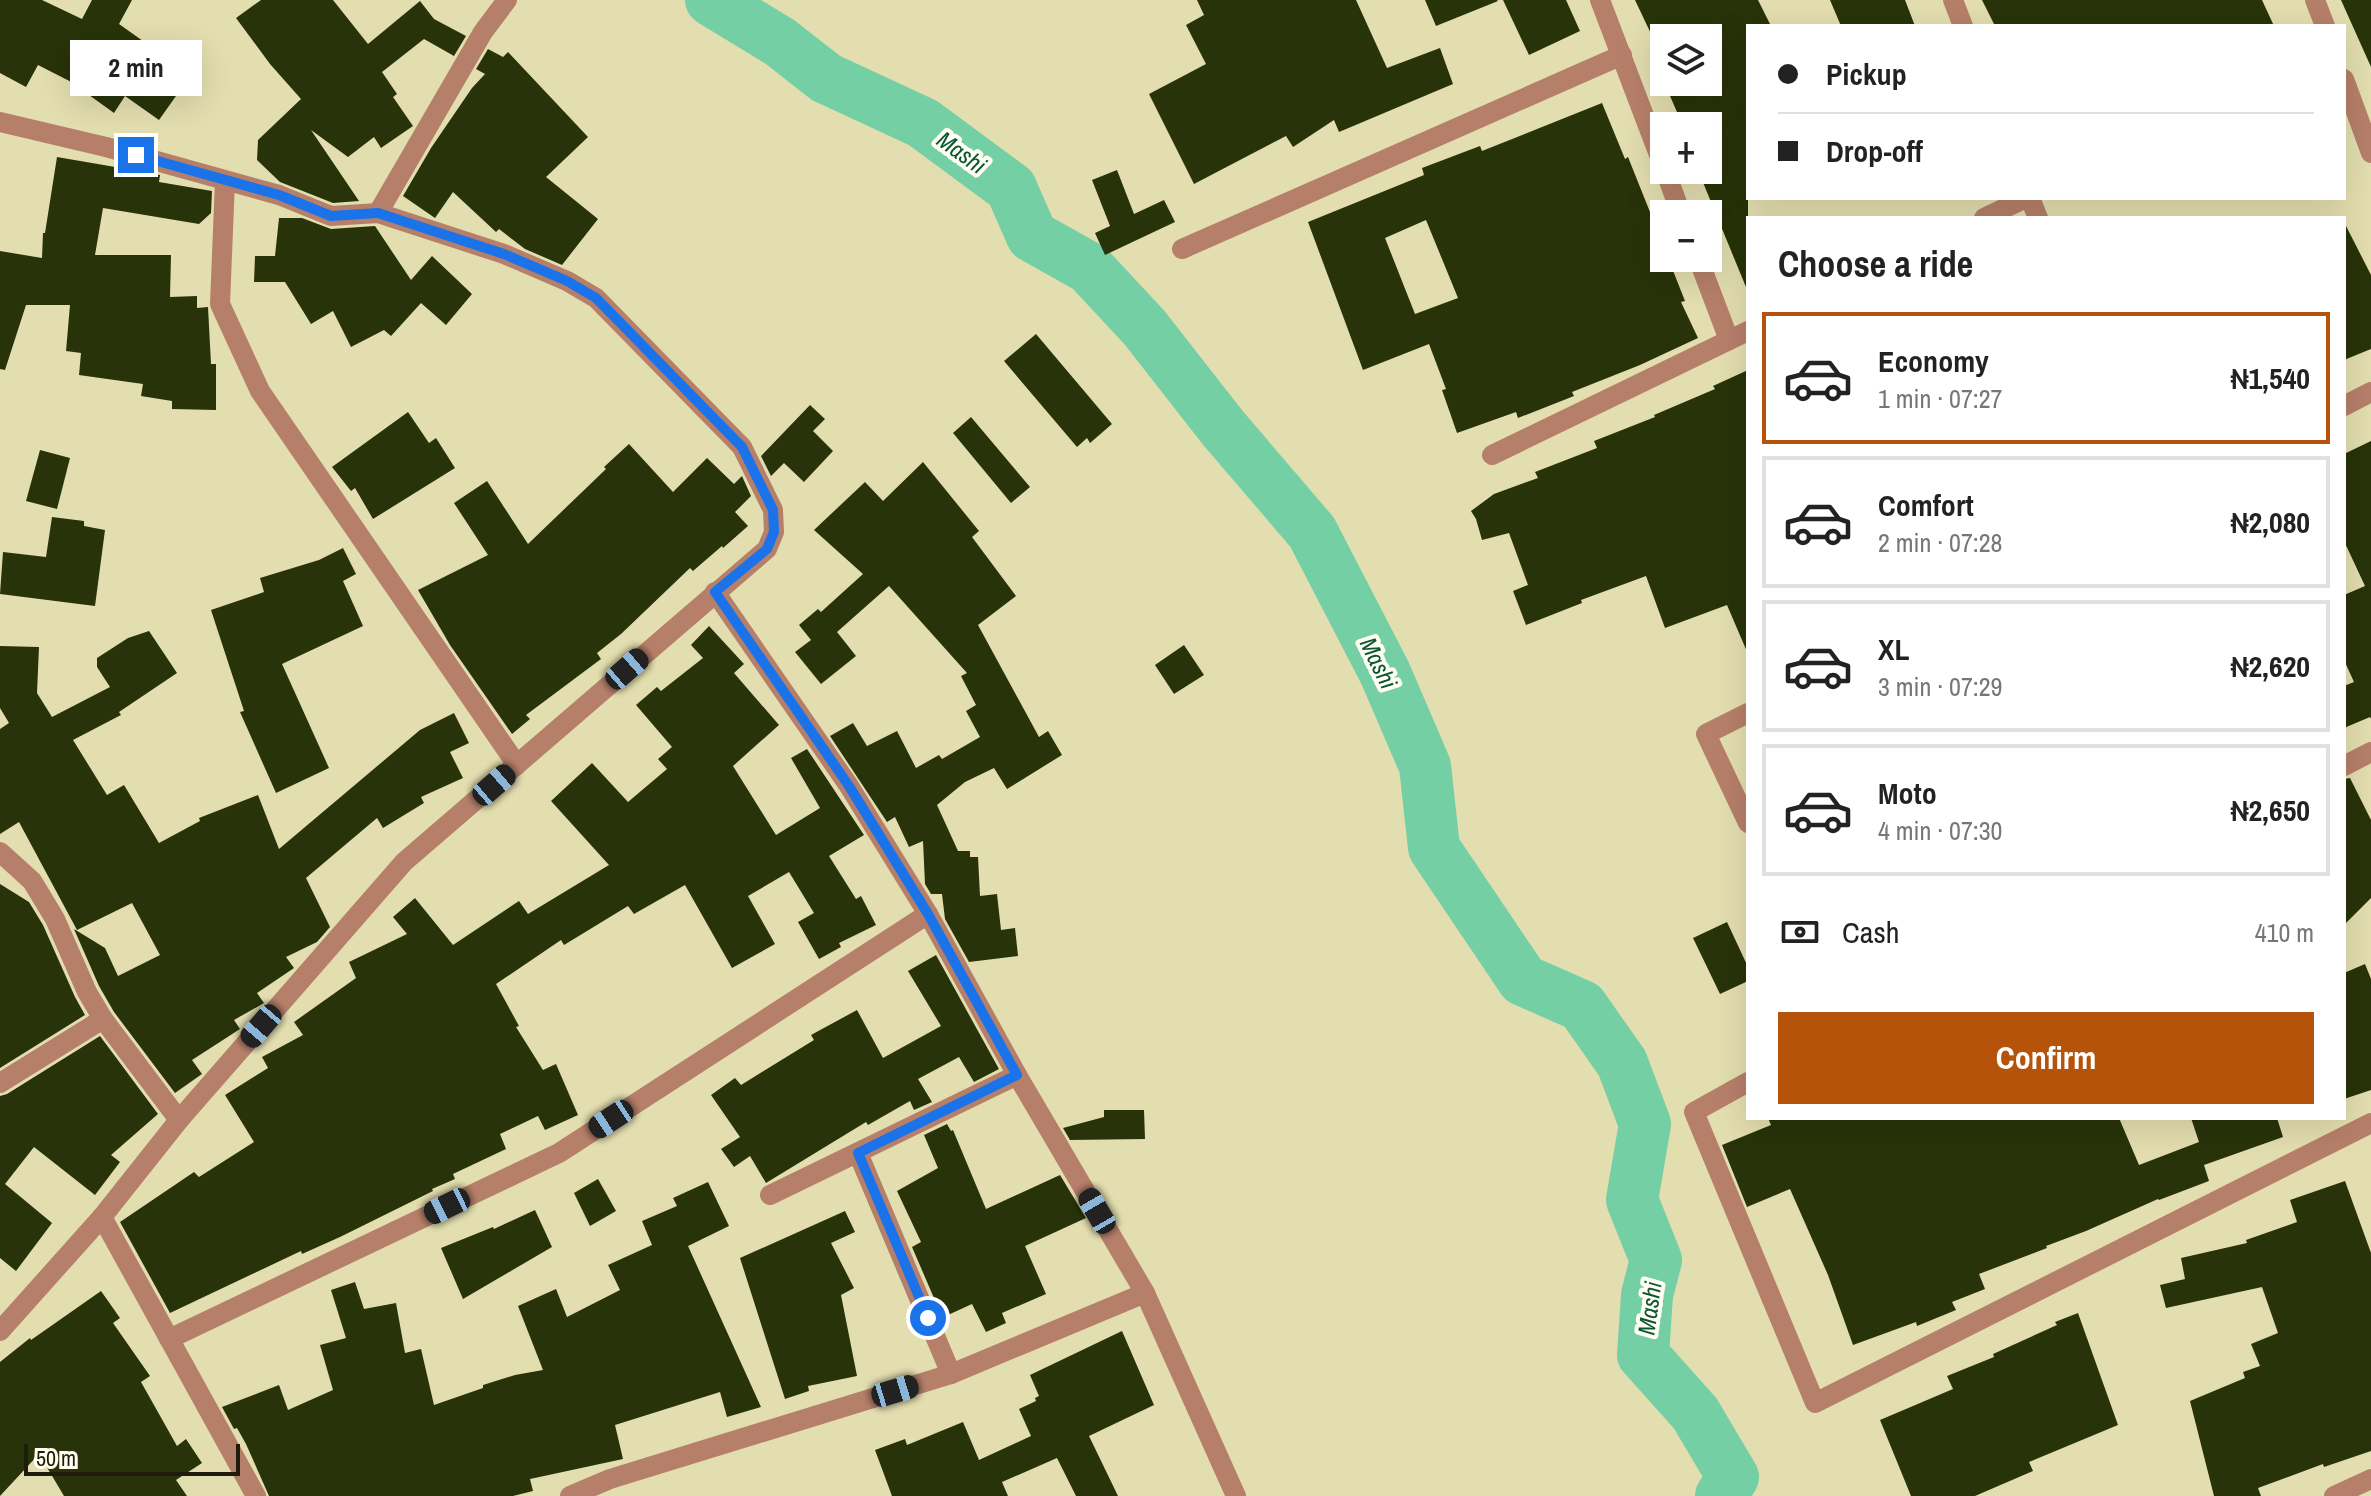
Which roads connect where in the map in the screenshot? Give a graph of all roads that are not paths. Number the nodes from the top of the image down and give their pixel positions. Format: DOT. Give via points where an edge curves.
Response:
graph roads {
  1 [pos="507,0"];
  2 [pos="1600,0"];
  3 [pos="1953,0"];
  4 [pos="2315,0"];
  5 [pos="1962,24"];
  6 [pos="2324,24"];
  7 [pos="1622,55"];
  8 [pos="2346,84"];
  9 [pos="0,122"];
  10 [pos="1650,131"];
  11 [pos="2371,153"];
  12 [pos="225,181"];
  13 [pos="2024,200"];
  14 [pos="378,213"];
  15 [pos="1988,216"];
  16 [pos="1182,249"];
  17 [pos="1703,272"];
  18 [pos="1746,332"];
  19 [pos="1729,340"];
  20 [pos="2371,392"];
  21 [pos="2346,405"];
  22 [pos="1492,455"];
  23 [pos="715,592"];
  24 [pos="1746,714"];
  25 [pos="2371,752"];
  26 [pos="517,765"];
  27 [pos="2346,765"];
  28 [pos="1746,819"];
  29 [pos="0,852"];
  30 [pos="928,914"];
  31 [pos="103,1019"];
  32 [pos="1017,1075"];
  33 [pos="0,1083"];
  34 [pos="1746,1083"];
  35 [pos="179,1120"];
  36 [pos="2371,1123"];
  37 [pos="858,1153"];
  38 [pos="770,1195"];
  39 [pos="102,1217"];
  40 [pos="1145,1293"];
  41 [pos="0,1331"];
  42 [pos="169,1339"];
  43 [pos="951,1374"];
  44 [pos="2371,1479"];
  45 [pos="614,1488"];
  46 [pos="256,1496"];
  47 [pos="570,1496"];
  48 [pos="1236,1496"];
  49 [pos="2334,1496"];
  1 -- 14 [label="street"];
  2 -- 7 [label="street"];
  3 -- 5 [label="street"];
  4 -- 6 [label="street"];
  7 -- 10 [label="street"];
  7 -- 16 [label="street"];
  8 -- 11 [label="street"];
  9 -- 12 [label="street"];
  12 -- 14 [label="street" via="331,216"];
  12 -- 26 [label="street" via="220,304 260,391"];
  13 -- 15 [label="street"];
  14 -- 23 [label="street" via="504,254 596,298 742,447 773,510 774,532 767,549"];
  17 -- 19 [label="street"];
  18 -- 19 [label="street"];
  19 -- 22 [label="street"];
  20 -- 21 [label="street"];
  23 -- 26 [label="street"];
  23 -- 30 [label="street" via="849,786"];
  24 -- 28 [label="street" via="1706,734"];
  25 -- 27 [label="street"];
  26 -- 35 [label="street" via="404,862"];
  29 -- 31 [label="street" via="32,881"];
  30 -- 32 [label="street"];
  30 -- 42 [label="street" via="559,1153"];
  31 -- 33 [label="street"];
  31 -- 35 [label="street"];
  32 -- 37 [label="street"];
  32 -- 40 [label="street"];
  34 -- 36 [label="street" via="1694,1112 1815,1403"];
  35 -- 39 [label="street"];
  37 -- 38 [label="street"];
  37 -- 43 [label="street"];
  39 -- 41 [label="street"];
  39 -- 42 [label="street"];
  40 -- 43 [label="street"];
  40 -- 48 [label="street"];
  42 -- 46 [label="street"];
  43 -- 45 [label="street"];
  44 -- 49 [label="street"];
  45 -- 47 [label="street"];
}
